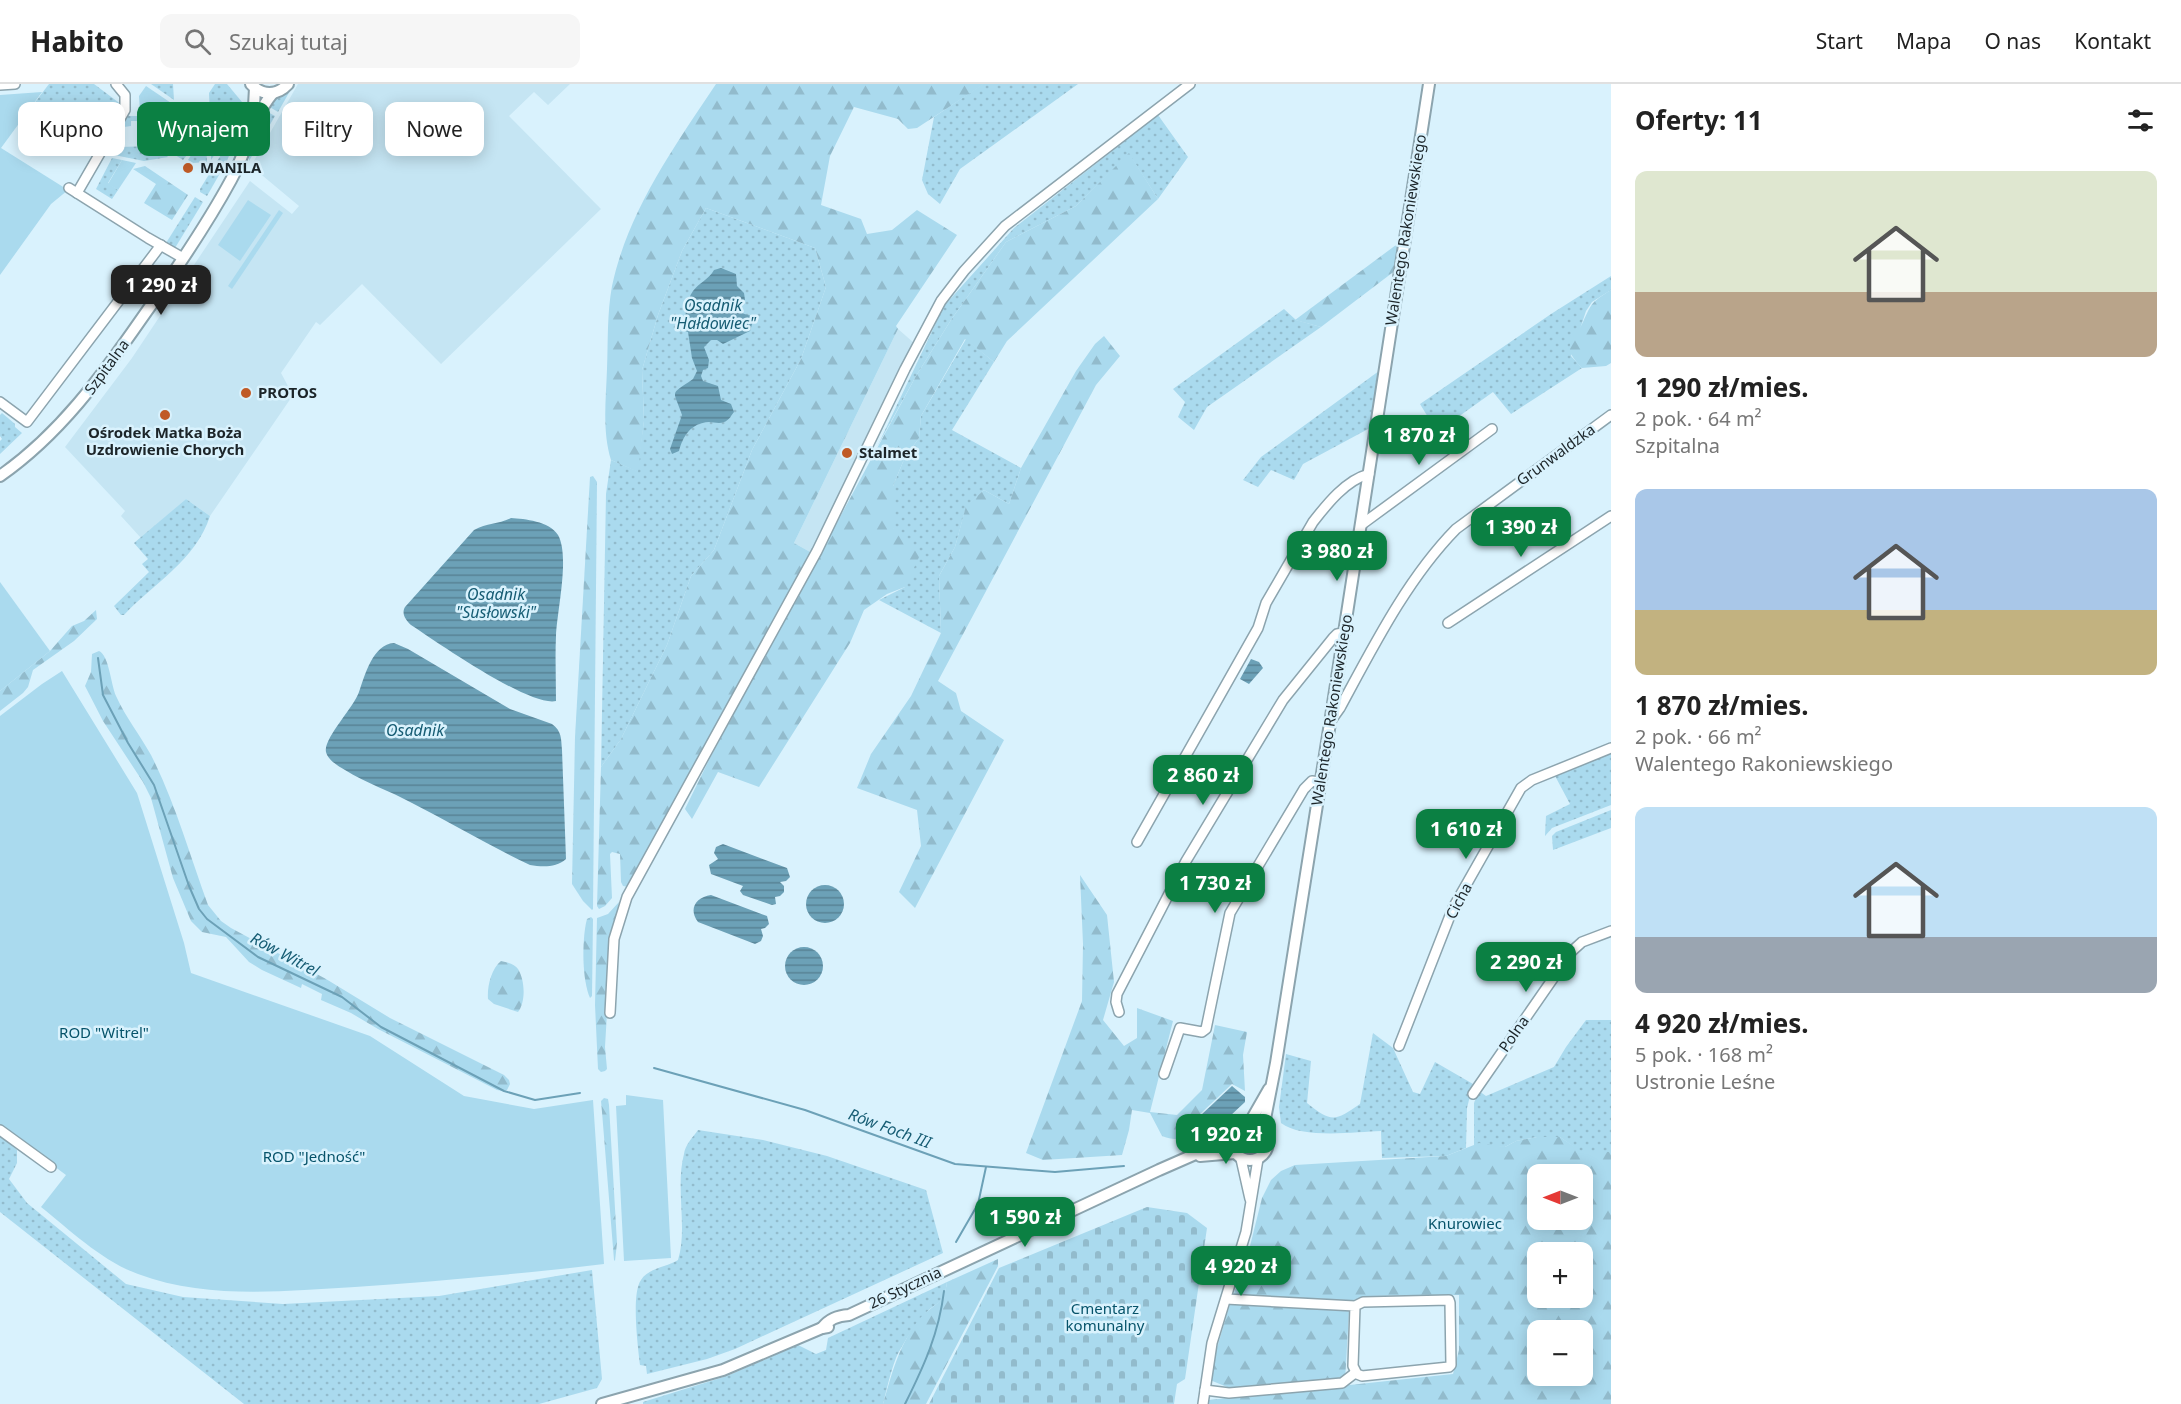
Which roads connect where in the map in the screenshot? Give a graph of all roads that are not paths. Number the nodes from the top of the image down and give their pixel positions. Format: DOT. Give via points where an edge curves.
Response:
graph roads {
  1 [pos="15,84"];
  2 [pos="116,84"];
  3 [pos="288,84"];
  4 [pos="1190,84"];
  5 [pos="1429,84"];
  6 [pos="0,85"];
  7 [pos="253,86"];
  8 [pos="272,94"];
  9 [pos="253,102"];
  10 [pos="268,102"];
  11 [pos="242,156"];
  12 [pos="162,245"];
  13 [pos="183,258"];
  14 [pos="0,402"];
  15 [pos="1611,415"];
  16 [pos="1492,429"];
  17 [pos="16,465"];
  18 [pos="1369,474"];
  19 [pos="0,476"];
  20 [pos="0,483"];
  21 [pos="1611,516"];
  22 [pos="1361,525"];
  23 [pos="1448,623"];
  24 [pos="1343,633"];
  25 [pos="1330,723"];
  26 [pos="1611,748"];
  27 [pos="1320,782"];
  28 [pos="1137,842"];
  29 [pos="1611,931"];
  30 [pos="1119,1012"];
  31 [pos="610,1013"];
  32 [pos="1399,1046"];
  33 [pos="1164,1074"];
  34 [pos="1270,1086"];
  35 [pos="1473,1094"];
  36 [pos="1248,1124"];
  37 [pos="1263,1129"];
  38 [pos="0,1130"];
  39 [pos="1232,1138"];
  40 [pos="1238,1156"];
  41 [pos="1191,1157"];
  42 [pos="1258,1159"];
  43 [pos="51,1167"];
  44 [pos="1250,1201"];
  45 [pos="1226,1299"];
  46 [pos="1355,1306"];
  47 [pos="1355,1373"];
  48 [pos="1205,1390"];
  49 [pos="602,1404"];
  50 [pos="1203,1404"];
  1 -- 6 [label="street"];
  2 -- 12 [label="street" via="125,94 125,110 73,190"];
  3 -- 8 [label="street"];
  4 -- 31 [label="street" via="1005,226 964,271 931,316 817,551 627,897 614,939"];
  5 -- 18 [label="street, Walentego Rakoniewskiego"];
  7 -- 8 [label="street"];
  7 -- 9 [label="street, Szpitalna"];
  8 -- 10 [label="street, Szpitalna"];
  11 -- 13 [label="street, Szpitalna"];
  12 -- 13 [label="street"];
  12 -- 14 [label="street" via="27,422"];
  13 -- 17 [label="street, Szpitalna" via="88,393"];
  15 -- 25 [label="street, Grunwaldzka" via="1456,529 1437,548"];
  16 -- 22 [label="street"];
  17 -- 19 [label="street, Szpitalna"];
  17 -- 20 [label="street, Szpitalna"];
  18 -- 22 [label="street, Walentego Rakoniewskiego"];
  18 -- 28 [label="street" via="1352,481 1313,522"];
  21 -- 23 [label="street"];
  22 -- 24 [label="street, Walentego Rakoniewskiego"];
  24 -- 25 [label="street, Walentego Rakoniewskiego"];
  24 -- 30 [label="street" via="1333,638 1283,700 1186,861 1117,994"];
  25 -- 27 [label="street, Walentego Rakoniewskiego"];
  26 -- 32 [label="street, Cicha" via="1521,788 1453,908"];
  27 -- 33 [label="street" via="1312,781 1304,789 1230,913 1206,1029 1202,1032 1180,1028"];
  27 -- 34 [label="street, Walentego Rakoniewskiego"];
  29 -- 35 [label="street, Polna" via="1582,942 1572,951"];
  34 -- 36 [label="street, Walentego Rakoniewskiego"];
  34 -- 37 [label="street, Walentego Rakoniewskiego"];
  36 -- 37 [label="street"];
  36 -- 39 [label="street" via="1236,1130"];
  37 -- 42 [label="street" via="1268,1144"];
  38 -- 43 [label="street"];
  39 -- 40 [label="street"];
  39 -- 41 [label="street, 26 Stycznia"];
  40 -- 41 [label="street, 26 Stycznia"];
  40 -- 42 [label="street" via="1249,1161"];
  40 -- 44 [label="street"];
  41 -- 49 [label="street, 26 Stycznia" via="830,1327 723,1370"];
  42 -- 44 [label="street"];
  44 -- 45 [label="street" via="1244,1242"];
  45 -- 46 [label="street"];
  45 -- 48 [label="street" via="1212,1343"];
  46 -- 47 [label="street"];
  46 -- 47 [label="street" via="1359,1302 1449,1300 1452,1363 1449,1367 1362,1376"];
  47 -- 48 [label="street" via="1342,1383 1228,1393"];
  48 -- 50 [label="street"];
}
